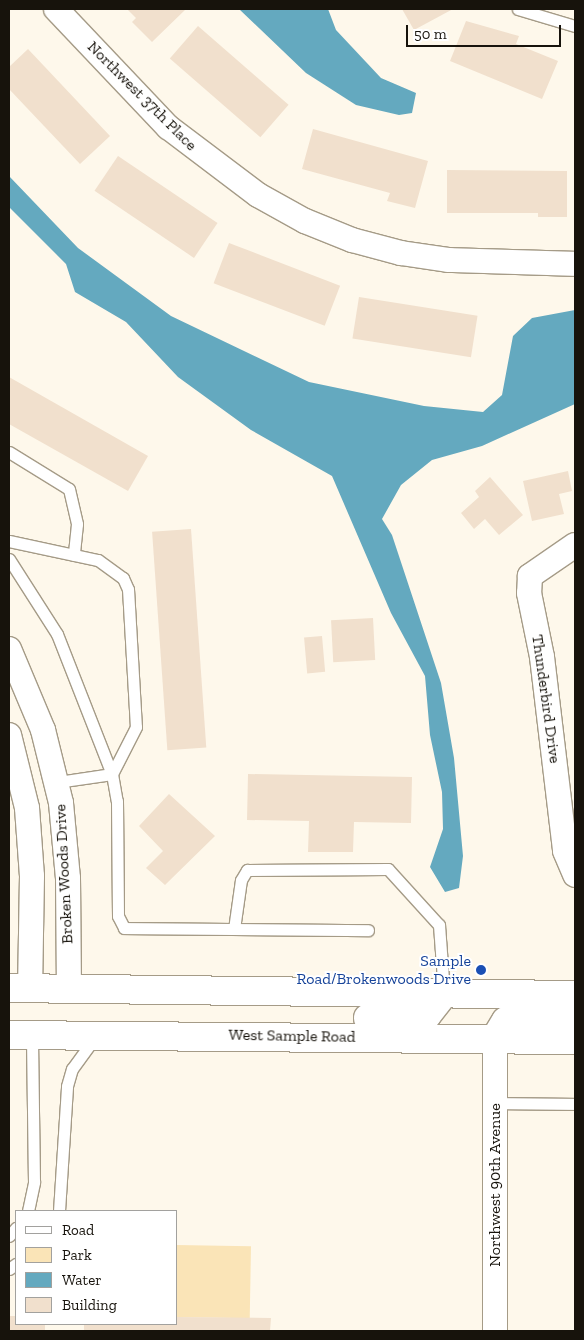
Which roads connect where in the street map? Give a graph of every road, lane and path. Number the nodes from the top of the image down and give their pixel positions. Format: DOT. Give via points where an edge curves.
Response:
graph roads {
  1 [pos="56,9"];
  2 [pos="518,9"];
  3 [pos="575,26"];
  4 [pos="575,264"];
  5 [pos="9,452"];
  6 [pos="9,542"];
  7 [pos="575,544"];
  8 [pos="74,555"];
  9 [pos="9,559"];
  10 [pos="9,649"];
  11 [pos="9,735"];
  12 [pos="112,774"];
  13 [pos="57,782"];
  14 [pos="23,787"];
  15 [pos="575,875"];
  16 [pos="234,929"];
  17 [pos="368,930"];
  18 [pos="20,988"];
  19 [pos="69,988"];
  20 [pos="444,993"];
  21 [pos="575,995"];
  22 [pos="575,1014"];
  23 [pos="20,1035"];
  24 [pos="192,1035"];
  25 [pos="96,1036"];
  26 [pos="495,1039"];
  27 [pos="575,1040"];
  28 [pos="495,1103"];
  29 [pos="575,1104"];
  30 [pos="28,1210"];
  31 [pos="59,1210"];
  32 [pos="495,1331"];
  1 -- 4 [label="street, Northwest 37th Place" via="168,127 242,184 305,221 352,240 401,253 449,260"];
  2 -- 3 [label="lane"];
  5 -- 8 [label="lane" via="68,489 77,524"];
  6 -- 8 [label="lane"];
  7 -- 15 [label="street, Thunderbird Drive" via="530,576 529,593 542,657 565,852"];
  8 -- 12 [label="lane" via="98,560 123,578 128,589 136,727"];
  9 -- 12 [label="lane" via="57,634"];
  10 -- 13 [label="street, Broken Woods Drive" via="44,730"];
  11 -- 14 [label="street, Broken Woods Drive"];
  12 -- 13 [label="lane"];
  12 -- 16 [label="lane" via="117,801 118,916 124,928"];
  13 -- 14 [label="street"];
  13 -- 19 [label="street, Broken Woods Drive" via="68,878"];
  14 -- 18 [label="street, Broken Woods Drive" via="32,876"];
  16 -- 17 [label="lane"];
  16 -- 20 [label="lane" via="241,880 247,870 388,869 439,926"];
  18 -- 19 [label="main road"];
  19 -- 20 [label="main road"];
  20 -- 21 [label="main road"];
  20 -- 24 [label="main road" via="427,1015 401,1018 252,1016"];
  22 -- 26 [label="main road" via="527,1014 506,1022"];
  23 -- 25 [label="main road, West Sample Road"];
  23 -- 30 [label="lane" via="34,1182"];
  24 -- 25 [label="main road, West Sample Road"];
  24 -- 26 [label="main road, West Sample Road"];
  25 -- 31 [label="lane" via="72,1070 67,1086"];
  26 -- 27 [label="main road, West Sample Road"];
  26 -- 28 [label="street, Northwest 90th Avenue"];
  28 -- 29 [label="lane"];
  28 -- 32 [label="street, Northwest 90th Avenue"];
}
